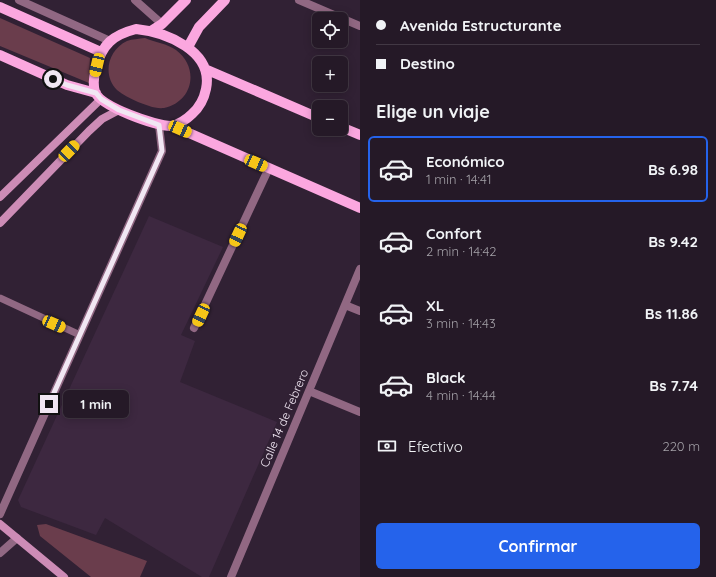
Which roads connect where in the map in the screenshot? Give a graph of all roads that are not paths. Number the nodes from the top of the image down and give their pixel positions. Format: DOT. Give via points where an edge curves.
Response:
graph roads {
  1 [pos="19,0"];
  2 [pos="135,0"];
  3 [pos="186,0"];
  4 [pos="225,0"];
  5 [pos="299,0"];
  6 [pos="0,7"];
  7 [pos="162,24"];
  8 [pos="360,26"];
  9 [pos="151,31"];
  10 [pos="110,40"];
  11 [pos="188,47"];
  12 [pos="101,52"];
  13 [pos="0,55"];
  14 [pos="205,69"];
  15 [pos="98,96"];
  16 [pos="119,110"];
  17 [pos="312,115"];
  18 [pos="159,125"];
  19 [pos="173,126"];
  20 [pos="348,130"];
  21 [pos="360,135"];
  22 [pos="269,168"];
  23 [pos="0,197"];
  24 [pos="360,208"];
  25 [pos="0,223"];
  26 [pos="360,269"];
  27 [pos="0,298"];
  28 [pos="345,305"];
  29 [pos="360,311"];
  30 [pos="194,328"];
  31 [pos="80,335"];
  32 [pos="309,391"];
  33 [pos="360,412"];
  34 [pos="0,514"];
  35 [pos="0,524"];
  36 [pos="17,538"];
  37 [pos="0,553"];
  38 [pos="64,577"];
  39 [pos="232,577"];
  1 -- 10 [label="street"];
  2 -- 7 [label="street"];
  3 -- 7 [label="main road"];
  4 -- 11 [label="main road" via="199,27"];
  5 -- 8 [label="street"];
  6 -- 12 [label="main road"];
  7 -- 9 [label="main road"];
  9 -- 10 [label="main road" via="136,29"];
  9 -- 11 [label="main road"];
  10 -- 12 [label="main road"];
  11 -- 14 [label="main road" via="199,57"];
  12 -- 15 [label="main road" via="94,76"];
  13 -- 15 [label="main road"];
  14 -- 17 [label="main road"];
  14 -- 19 [label="main road" via="207,84 198,110"];
  15 -- 16 [label="main road"];
  15 -- 23 [label="main road"];
  16 -- 18 [label="main road"];
  16 -- 25 [label="main road" via="89,131"];
  18 -- 19 [label="main road"];
  18 -- 31 [label="street" via="162,151"];
  19 -- 22 [label="main road"];
  20 -- 21 [label="main road"];
  22 -- 24 [label="main road"];
  22 -- 30 [label="street"];
  26 -- 28 [label="street, Calle 14 de Febrero"];
  27 -- 31 [label="lane"];
  28 -- 29 [label="street"];
  28 -- 32 [label="street, Calle 14 de Febrero"];
  31 -- 34 [label="street"];
  32 -- 33 [label="street"];
  32 -- 39 [label="street, Calle 14 de Febrero"];
  35 -- 36 [label="main road"];
  36 -- 37 [label="street"];
  36 -- 38 [label="main road"];
}
